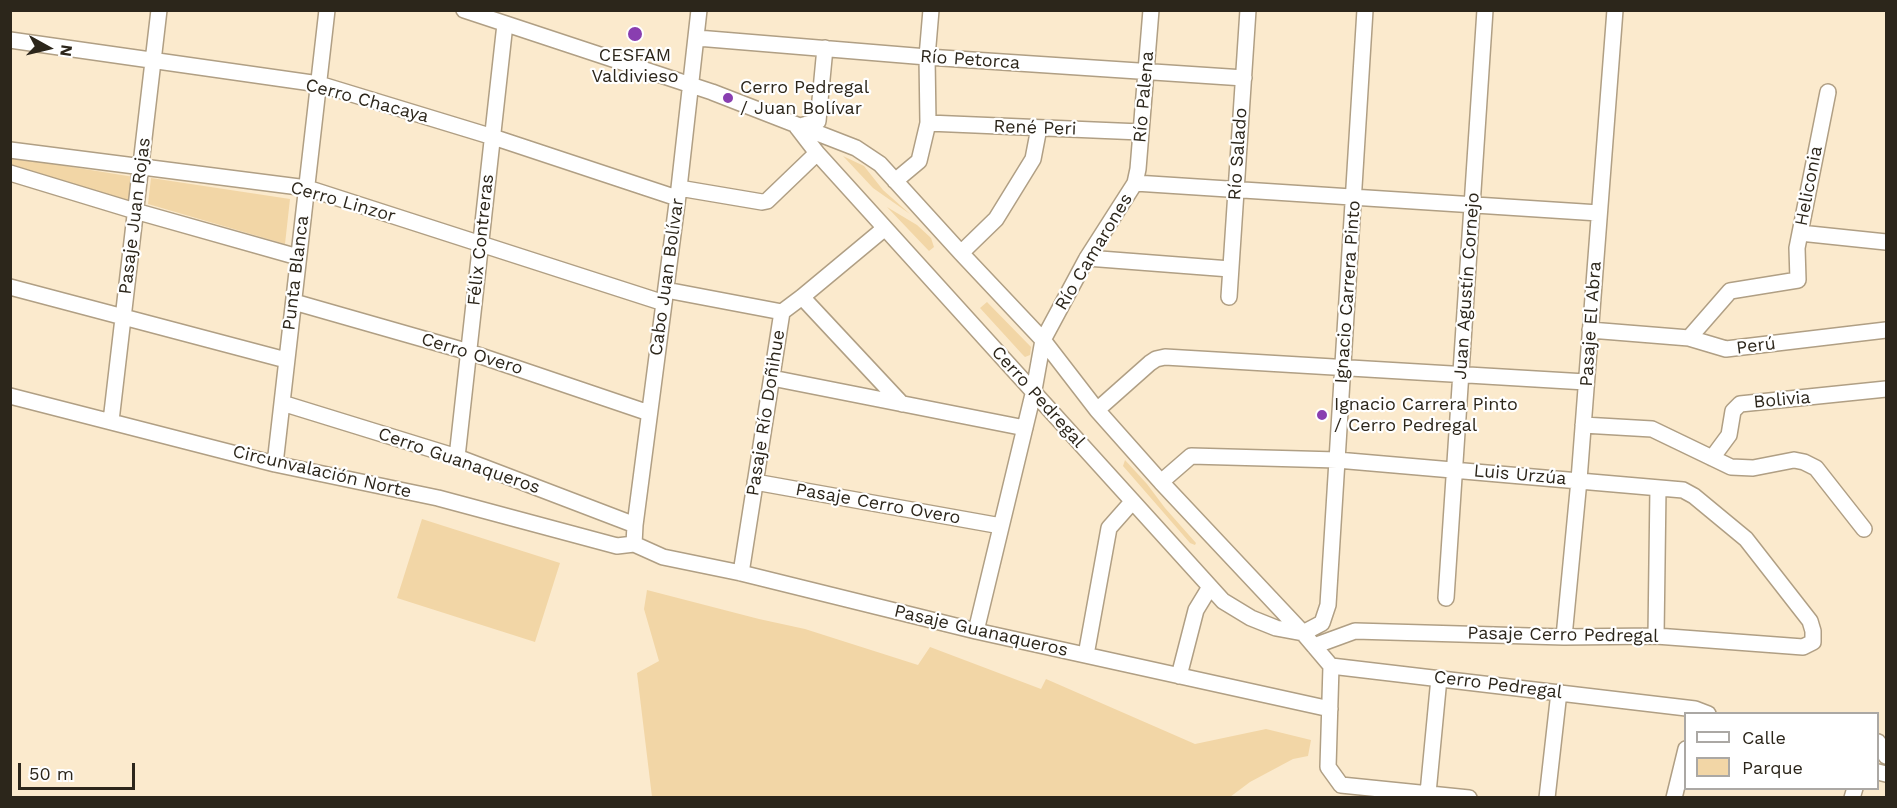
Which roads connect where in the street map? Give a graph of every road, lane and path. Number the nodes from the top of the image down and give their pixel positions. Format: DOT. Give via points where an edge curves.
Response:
graph roads {
  1 [pos="159,10"];
  2 [pos="327,10"];
  3 [pos="464,10"];
  4 [pos="699,10"];
  5 [pos="931,10"];
  6 [pos="1151,10"];
  7 [pos="1248,10"];
  8 [pos="1365,10"];
  9 [pos="1485,10"];
  10 [pos="1615,10"];
  11 [pos="505,24"];
  12 [pos="697,38"];
  13 [pos="10,40"];
  14 [pos="825,48"];
  15 [pos="927,57"];
  16 [pos="153,62"];
  17 [pos="1146,73"];
  18 [pos="1244,78"];
  19 [pos="319,84"];
  20 [pos="691,85"];
  21 [pos="1828,92"];
  22 [pos="928,123"];
  23 [pos="797,127"];
  24 [pos="1039,128"];
  25 [pos="1141,132"];
  26 [pos="493,137"];
  27 [pos="10,150"];
  28 [pos="817,153"];
  29 [pos="141,168"];
  30 [pos="10,173"];
  31 [pos="895,181"];
  32 [pos="1135,183"];
  33 [pos="307,188"];
  34 [pos="1236,189"];
  35 [pos="678,193"];
  36 [pos="1354,197"];
  37 [pos="1472,205"];
  38 [pos="135,211"];
  39 [pos="1599,213"];
  40 [pos="885,228"];
  41 [pos="1800,233"];
  42 [pos="1887,242"];
  43 [pos="481,245"];
  44 [pos="961,254"];
  45 [pos="298,257"];
  46 [pos="1087,258"];
  47 [pos="1230,269"];
  48 [pos="10,287"];
  49 [pos="665,296"];
  50 [pos="802,297"];
  51 [pos="1229,297"];
  52 [pos="294,302"];
  53 [pos="782,312"];
  54 [pos="123,318"];
  55 [pos="1590,330"];
  56 [pos="1887,330"];
  57 [pos="1689,338"];
  58 [pos="1043,340"];
  59 [pos="469,352"];
  60 [pos="286,360"];
  61 [pos="1343,368"];
  62 [pos="1461,375"];
  63 [pos="772,378"];
  64 [pos="1587,382"];
  65 [pos="1887,389"];
  66 [pos="1034,390"];
  67 [pos="10,396"];
  68 [pos="282,403"];
  69 [pos="902,404"];
  70 [pos="1097,410"];
  71 [pos="649,413"];
  72 [pos="111,421"];
  73 [pos="1583,425"];
  74 [pos="1025,428"];
  75 [pos="457,457"];
  76 [pos="1712,458"];
  77 [pos="1337,460"];
  78 [pos="275,464"];
  79 [pos="1454,470"];
  80 [pos="1579,480"];
  81 [pos="755,482"];
  82 [pos="1161,482"];
  83 [pos="1658,488"];
  84 [pos="1132,502"];
  85 [pos="634,525"];
  86 [pos="1001,526"];
  87 [pos="1864,529"];
  88 [pos="634,544"];
  89 [pos="741,573"];
  90 [pos="1210,587"];
  91 [pos="1446,598"];
  92 [pos="976,631"];
  93 [pos="1303,633"];
  94 [pos="1656,636"];
  95 [pos="1564,637"];
  96 [pos="1813,642"];
  97 [pos="1314,646"];
  98 [pos="1086,655"];
  99 [pos="1331,666"];
  100 [pos="1179,676"];
  101 [pos="1439,678"];
  102 [pos="1559,692"];
  103 [pos="1330,709"];
  104 [pos="1699,712"];
  105 [pos="1684,757"];
  106 [pos="1428,793"];
  107 [pos="1469,798"];
  108 [pos="1547,798"];
  109 [pos="1674,798"];
  1 -- 16 [label="street, Pasaje Juan Rojas"];
  2 -- 19 [label="street, Punta Blanca"];
  3 -- 11 [label="street, Cerro Pedregal"];
  4 -- 12 [label="street, Cabo Juan Bolívar"];
  5 -- 15 [label="street"];
  6 -- 17 [label="street, Río Palena"];
  7 -- 18 [label="street, Río Salado"];
  8 -- 36 [label="street, Ignacio Carrera Pinto"];
  9 -- 37 [label="street, Juan Agustín Cornejo"];
  10 -- 39 [label="street, Pasaje El Abra"];
  11 -- 20 [label="street, Cerro Pedregal"];
  11 -- 26 [label="street, Félix Contreras"];
  12 -- 14 [label="street, Río Petorca"];
  12 -- 20 [label="street, Cabo Juan Bolívar"];
  13 -- 16 [label="street, Cerro Chacaya"];
  14 -- 15 [label="street, Río Petorca"];
  14 -- 23 [label="street" via="818,121"];
  15 -- 17 [label="street, Río Petorca"];
  15 -- 22 [label="street"];
  16 -- 19 [label="street, Cerro Chacaya"];
  16 -- 29 [label="street, Pasaje Juan Rojas"];
  17 -- 18 [label="street, Río Petorca"];
  17 -- 25 [label="street, Río Palena"];
  18 -- 34 [label="street, Río Salado"];
  19 -- 26 [label="street, Cerro Chacaya"];
  19 -- 33 [label="street, Punta Blanca"];
  20 -- 23 [label="street, Cerro Pedregal"];
  20 -- 35 [label="street, Cabo Juan Bolívar"];
  21 -- 41 [label="street, Heliconia"];
  22 -- 24 [label="street, René Peri"];
  22 -- 31 [label="street" via="919,161"];
  23 -- 28 [label="street, Cerro Pedregal"];
  23 -- 31 [label="street, Cerro Pedregal" via="856,148 880,164"];
  24 -- 25 [label="street, René Peri"];
  24 -- 44 [label="street" via="1034,159 996,219"];
  25 -- 32 [label="street, Río Palena"];
  26 -- 35 [label="street, Cerro Chacaya"];
  26 -- 43 [label="street, Félix Contreras"];
  27 -- 29 [label="street, Cerro Linzor"];
  28 -- 35 [label="street, Cerro Chacaya" via="767,201"];
  28 -- 40 [label="street, Cerro Pedregal"];
  29 -- 33 [label="street, Cerro Linzor"];
  29 -- 38 [label="street, Pasaje Juan Rojas"];
  30 -- 38 [label="street"];
  31 -- 44 [label="street, Cerro Pedregal"];
  32 -- 34 [label="street, Río Camarones"];
  32 -- 46 [label="street, Río Camarones"];
  33 -- 43 [label="street, Cerro Linzor"];
  33 -- 45 [label="street, Punta Blanca"];
  34 -- 36 [label="street, Río Camarones"];
  34 -- 47 [label="street, Río Salado"];
  35 -- 49 [label="street, Cabo Juan Bolívar"];
  36 -- 37 [label="street, Río Camarones"];
  36 -- 61 [label="street, Ignacio Carrera Pinto"];
  37 -- 39 [label="street, Río Camarones"];
  37 -- 62 [label="street, Juan Agustín Cornejo"];
  38 -- 45 [label="street"];
  38 -- 54 [label="street, Pasaje Juan Rojas"];
  39 -- 55 [label="street, Pasaje El Abra"];
  40 -- 50 [label="street, Pasaje Río Doñihue"];
  40 -- 66 [label="street, Cerro Pedregal"];
  41 -- 42 [label="street"];
  41 -- 57 [label="street, Heliconia" via="1798,280 1730,291"];
  43 -- 49 [label="street, Cerro Linzor"];
  43 -- 59 [label="street, Félix Contreras"];
  44 -- 58 [label="street, Cerro Pedregal"];
  45 -- 52 [label="street, Punta Blanca"];
  46 -- 47 [label="street"];
  46 -- 58 [label="street, Río Camarones"];
  47 -- 51 [label="street, Río Salado"];
  48 -- 54 [label="street"];
  49 -- 53 [label="street, Cerro Linzor"];
  49 -- 71 [label="street, Cabo Juan Bolívar"];
  50 -- 53 [label="street, Pasaje Río Doñihue"];
  50 -- 69 [label="street"];
  52 -- 59 [label="street, Cerro Overo"];
  52 -- 60 [label="street, Punta Blanca"];
  53 -- 63 [label="street, Pasaje Río Doñihue"];
  54 -- 60 [label="street"];
  54 -- 72 [label="street, Pasaje Juan Rojas"];
  55 -- 57 [label="street, Perú"];
  55 -- 64 [label="street, Pasaje El Abra"];
  56 -- 57 [label="street, Perú" via="1726,349"];
  58 -- 66 [label="street, Río Camarones"];
  58 -- 70 [label="street, Cerro Pedregal"];
  59 -- 71 [label="street, Cerro Overo"];
  59 -- 75 [label="street, Félix Contreras"];
  60 -- 68 [label="street, Punta Blanca"];
  61 -- 62 [label="street"];
  61 -- 70 [label="street" via="1165,357 1156,359"];
  61 -- 77 [label="street, Ignacio Carrera Pinto"];
  62 -- 64 [label="street"];
  62 -- 79 [label="street, Juan Agustín Cornejo"];
  63 -- 69 [label="street"];
  63 -- 81 [label="street, Pasaje Río Doñihue"];
  64 -- 73 [label="street, Pasaje El Abra"];
  65 -- 76 [label="street, Bolivia" via="1740,404 1733,411 1729,435"];
  66 -- 74 [label="street, Río Camarones"];
  66 -- 84 [label="street, Cerro Pedregal"];
  67 -- 72 [label="street, Circunvalación Norte"];
  68 -- 75 [label="street, Cerro Guanaqueros"];
  68 -- 78 [label="street, Punta Blanca"];
  69 -- 74 [label="street"];
  70 -- 82 [label="street, Cerro Pedregal"];
  71 -- 85 [label="street, Cabo Juan Bolívar"];
  72 -- 78 [label="street, Circunvalación Norte"];
  73 -- 76 [label="street" via="1652,429"];
  73 -- 80 [label="street, Pasaje El Abra"];
  74 -- 86 [label="street, Río Camarones"];
  75 -- 85 [label="street, Cerro Guanaqueros"];
  76 -- 87 [label="street" via="1731,467 1753,468 1794,460 1804,462 1816,468"];
  77 -- 79 [label="street, Luis Urzúa"];
  77 -- 82 [label="street, Luis Urzúa" via="1191,456"];
  77 -- 93 [label="street, Ignacio Carrera Pinto" via="1328,604 1322,623"];
  78 -- 88 [label="street, Circunvalación Norte" via="438,498 617,546"];
  79 -- 80 [label="street, Luis Urzúa"];
  79 -- 91 [label="street, Juan Agustín Cornejo"];
  80 -- 83 [label="street, Luis Urzúa"];
  80 -- 95 [label="street, Pasaje El Abra"];
  81 -- 86 [label="street, Pasaje Cerro Overo"];
  81 -- 89 [label="street, Pasaje Río Doñihue"];
  82 -- 93 [label="street, Cerro Pedregal"];
  83 -- 94 [label="street"];
  83 -- 96 [label="street, Luis Urzúa" via="1683,490 1694,496 1746,539 1810,621"];
  84 -- 90 [label="street, Cerro Pedregal"];
  84 -- 98 [label="street" via="1109,528"];
  85 -- 88 [label="street, Cabo Juan Bolívar"];
  86 -- 92 [label="street, Río Camarones"];
  88 -- 89 [label="street, Pasaje Guanaqueros" via="663,557"];
  89 -- 92 [label="street, Pasaje Guanaqueros"];
  90 -- 93 [label="street, Cerro Pedregal" via="1223,601 1251,618"];
  90 -- 100 [label="street" via="1196,610"];
  92 -- 98 [label="street, Pasaje Guanaqueros"];
  93 -- 97 [label="street, Cerro Pedregal"];
  94 -- 95 [label="street, Pasaje Cerro Pedregal"];
  94 -- 96 [label="street, Pasaje Cerro Pedregal" via="1803,646"];
  95 -- 97 [label="street, Pasaje Cerro Pedregal" via="1355,631"];
  97 -- 99 [label="street, Cerro Pedregal"];
  98 -- 100 [label="street, Pasaje Guanaqueros"];
  99 -- 101 [label="street, Cerro Pedregal"];
  99 -- 103 [label="street"];
  100 -- 103 [label="street, Pasaje Guanaqueros"];
  101 -- 102 [label="street, Cerro Pedregal"];
  101 -- 106 [label="street"];
  102 -- 104 [label="street, Cerro Pedregal"];
  102 -- 108 [label="street"];
  103 -- 106 [label="street" via="1328,767 1341,785"];
  105 -- 109 [label="street"];
  106 -- 107 [label="street"];
}
